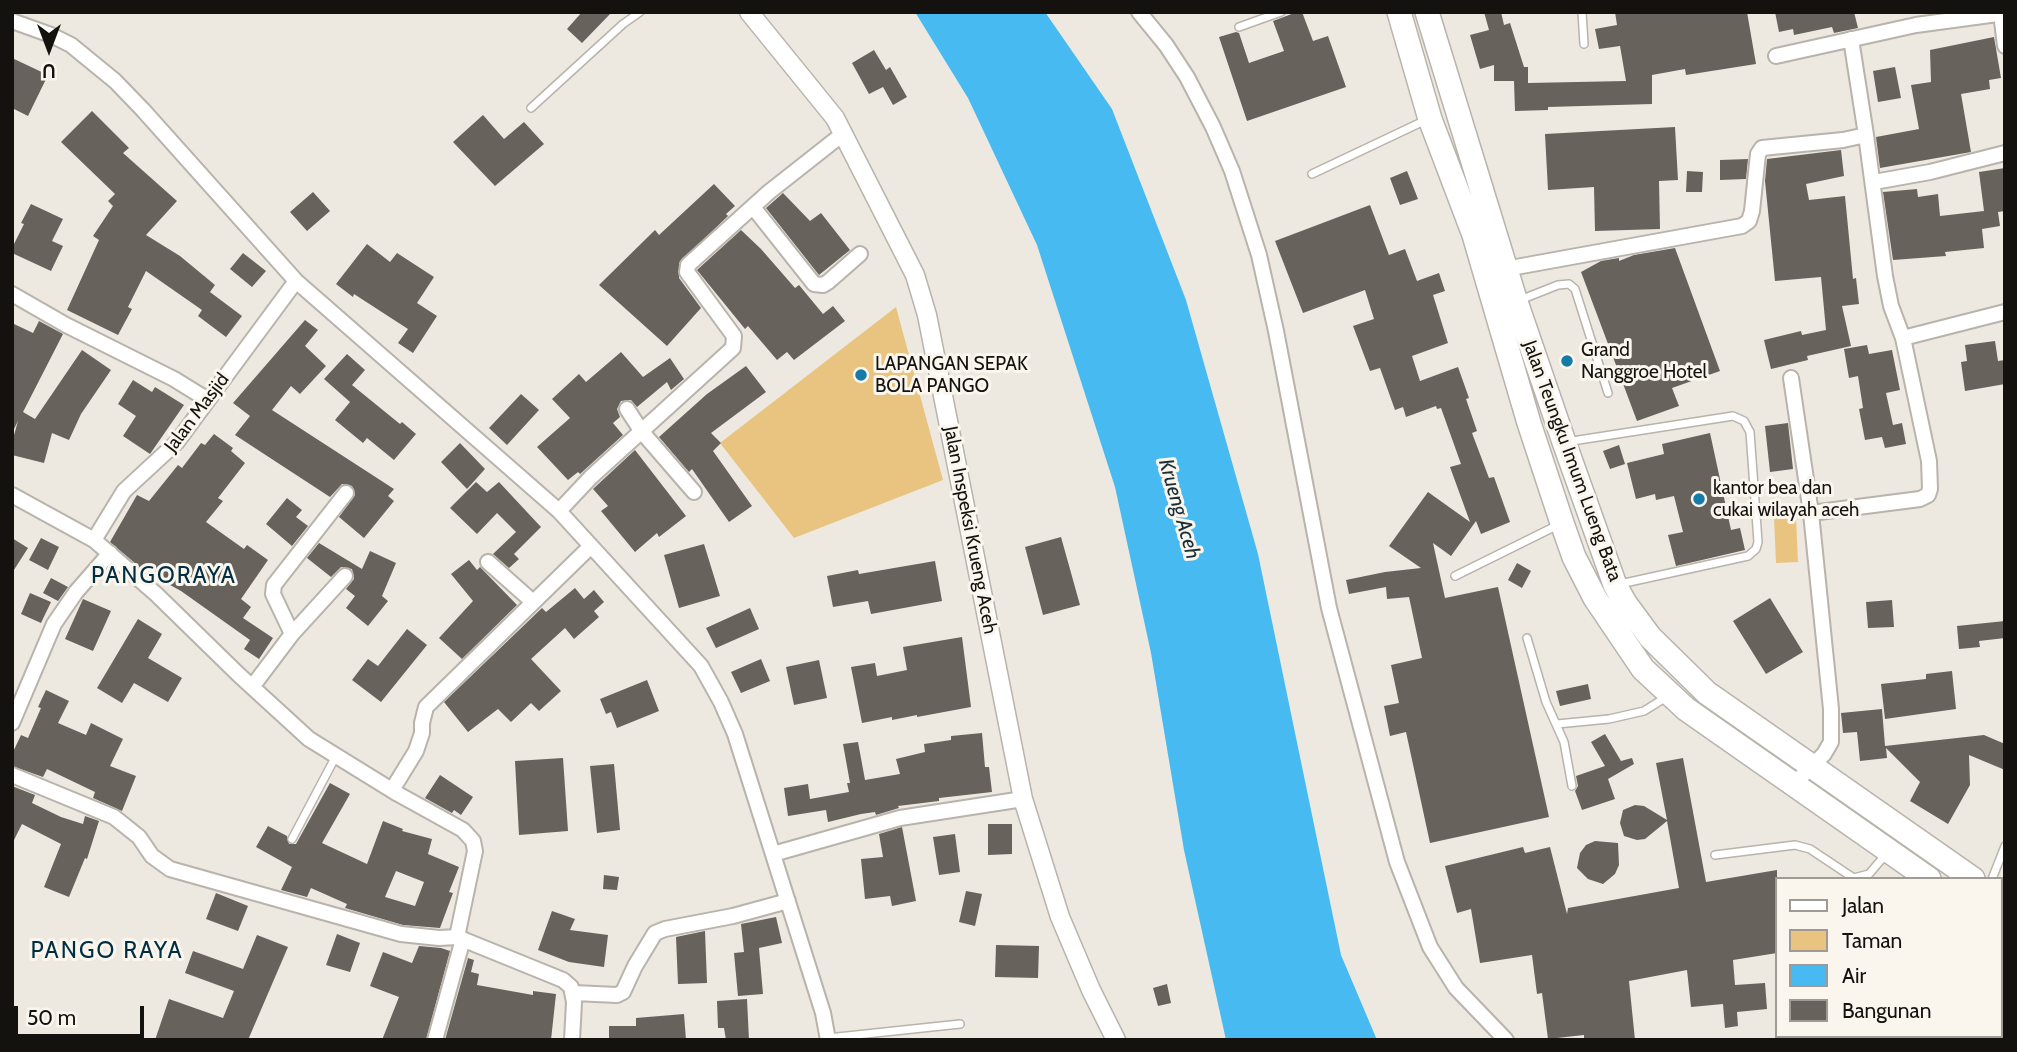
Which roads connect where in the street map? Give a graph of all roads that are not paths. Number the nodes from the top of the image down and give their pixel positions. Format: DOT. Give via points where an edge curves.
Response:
graph roads {
  1 [pos="640,12"];
  2 [pos="749,12"];
  3 [pos="1139,12"];
  4 [pos="1282,12"];
  5 [pos="1399,12"];
  6 [pos="1427,12"];
  7 [pos="1582,12"];
  8 [pos="2003,13"];
  9 [pos="1917,19"];
  10 [pos="12,21"];
  11 [pos="1239,27"];
  12 [pos="1851,39"];
  13 [pos="1584,44"];
  14 [pos="2005,46"];
  15 [pos="1776,56"];
  16 [pos="531,108"];
  17 [pos="1430,119"];
  18 [pos="844,133"];
  19 [pos="1866,135"];
  20 [pos="2005,153"];
  21 [pos="1312,174"];
  22 [pos="1874,183"];
  23 [pos="752,206"];
  24 [pos="859,254"];
  25 [pos="1505,269"];
  26 [pos="296,281"];
  27 [pos="12,294"];
  28 [pos="1516,302"];
  29 [pos="2005,312"];
  30 [pos="1903,338"];
  31 [pos="1791,378"];
  32 [pos="1608,393"];
  33 [pos="208,400"];
  34 [pos="627,409"];
  35 [pos="642,432"];
  36 [pos="1564,442"];
  37 [pos="694,492"];
  38 [pos="346,493"];
  39 [pos="12,495"];
  40 [pos="559,511"];
  41 [pos="1811,513"];
  42 [pos="1562,523"];
  43 [pos="94,540"];
  44 [pos="592,545"];
  45 [pos="110,553"];
  46 [pos="488,562"];
  47 [pos="345,576"];
  48 [pos="1455,576"];
  49 [pos="1615,585"];
  50 [pos="533,602"];
  51 [pos="292,634"];
  52 [pos="1527,638"];
  53 [pos="252,687"];
  54 [pos="1669,695"];
  55 [pos="12,723"];
  56 [pos="1557,724"];
  57 [pos="336,755"];
  58 [pos="1814,766"];
  59 [pos="12,775"];
  60 [pos="1794,785"];
  61 [pos="1572,786"];
  62 [pos="392,790"];
  63 [pos="1023,799"];
  64 [pos="292,839"];
  65 [pos="2005,846"];
  66 [pos="1889,850"];
  67 [pos="773,854"];
  68 [pos="1716,855"];
  69 [pos="1850,877"];
  70 [pos="1856,877"];
  71 [pos="1926,877"];
  72 [pos="1970,877"];
  73 [pos="1993,877"];
  74 [pos="788,901"];
  75 [pos="460,938"];
  76 [pos="574,993"];
  77 [pos="960,1024"];
  78 [pos="828,1039"];
  79 [pos="435,1040"];
  80 [pos="572,1040"];
  81 [pos="1116,1040"];
  82 [pos="1506,1040"];
  1 -- 16 [label="lane"];
  2 -- 18 [label="street, Jalan Inspeksi Krueng Aceh"];
  3 -- 82 [label="street" via="1187,77 1213,127 1233,171 1259,255 1329,608 1397,862 1430,947 1456,988"];
  4 -- 11 [label="lane"];
  5 -- 17 [label="highway, Jalan Teungku Imum Lueng Bata"];
  6 -- 25 [label="highway, Jalan Teungku Imum Lueng Bata"];
  7 -- 13 [label="lane"];
  8 -- 9 [label="street"];
  8 -- 14 [label="street"];
  9 -- 12 [label="street"];
  10 -- 26 [label="street" via="51,35 89,57 143,110"];
  12 -- 15 [label="street"];
  12 -- 19 [label="street"];
  17 -- 21 [label="lane"];
  17 -- 42 [label="highway, Jalan Teungku Imum Lueng Bata" via="1474,235"];
  18 -- 23 [label="street"];
  18 -- 63 [label="street, Jalan Inspeksi Krueng Aceh" via="915,275 928,315"];
  19 -- 22 [label="street"];
  19 -- 25 [label="street" via="1762,148 1752,211 1742,226"];
  20 -- 22 [label="street"];
  22 -- 30 [label="street" via="1885,276"];
  23 -- 24 [label="street" via="814,284 828,282"];
  23 -- 35 [label="street" via="687,269 734,336 733,348"];
  25 -- 28 [label="highway, Jalan Teungku Imum Lueng Bata"];
  26 -- 33 [label="street, Jalan Masjid"];
  26 -- 40 [label="street"];
  27 -- 33 [label="street"];
  28 -- 32 [label="lane" via="1558,285 1575,289"];
  28 -- 36 [label="highway, Jalan Teungku Imum Lueng Bata"];
  29 -- 30 [label="street"];
  30 -- 41 [label="street" via="1929,461 1928,495"];
  31 -- 41 [label="street"];
  33 -- 43 [label="street, Jalan Masjid" via="170,450 124,491"];
  34 -- 35 [label="street"];
  35 -- 37 [label="street"];
  35 -- 40 [label="street"];
  36 -- 49 [label="highway, Jalan Teungku Imum Lueng Bata"];
  36 -- 49 [label="lane" via="1733,416 1744,421 1751,432 1756,549 1748,556"];
  38 -- 51 [label="street" via="274,585 273,594"];
  39 -- 43 [label="street"];
  40 -- 44 [label="street"];
  41 -- 58 [label="street" via="1831,709 1831,741"];
  42 -- 48 [label="lane"];
  42 -- 54 [label="highway, Jalan Teungku Imum Lueng Bata" via="1595,598 1643,669"];
  43 -- 45 [label="street"];
  44 -- 50 [label="street"];
  44 -- 67 [label="street" via="701,666 735,734"];
  45 -- 53 [label="street"];
  45 -- 55 [label="street" via="54,624"];
  46 -- 50 [label="street"];
  47 -- 51 [label="street"];
  49 -- 58 [label="highway, Jalan Teungku Imum Lueng Bata" via="1650,637 1707,694"];
  50 -- 62 [label="street" via="426,707 416,751"];
  51 -- 53 [label="street"];
  52 -- 56 [label="lane"];
  53 -- 57 [label="street" via="309,739"];
  54 -- 56 [label="lane" via="1644,711"];
  54 -- 60 [label="highway, Jalan Teungku Imum Lueng Bata"];
  56 -- 61 [label="lane"];
  57 -- 62 [label="street"];
  57 -- 64 [label="lane"];
  58 -- 60 [label="street"];
  58 -- 72 [label="highway, Jalan Teungku Imum Lueng Bata"];
  59 -- 75 [label="street" via="114,817 170,869 401,934"];
  60 -- 66 [label="highway, Jalan Teungku Imum Lueng Bata"];
  62 -- 75 [label="street" via="463,830 473,841"];
  63 -- 67 [label="street" via="901,818"];
  63 -- 81 [label="street, Jalan Inspeksi Krueng Aceh" via="1060,917"];
  65 -- 73 [label="lane"];
  66 -- 70 [label="lane" via="1874,870"];
  66 -- 71 [label="highway, Jalan Teungku Imum Lueng Bata"];
  67 -- 74 [label="street"];
  68 -- 69 [label="lane" via="1796,845 1810,849"];
  74 -- 76 [label="street" via="655,933 623,992"];
  74 -- 78 [label="street"];
  75 -- 76 [label="street" via="562,980"];
  75 -- 79 [label="street"];
  76 -- 80 [label="street"];
  77 -- 78 [label="lane"];
}
